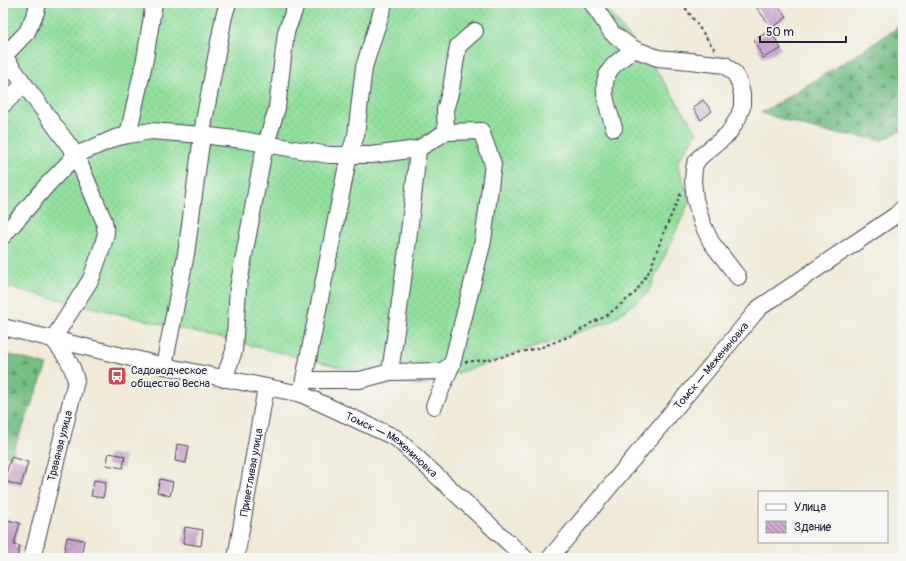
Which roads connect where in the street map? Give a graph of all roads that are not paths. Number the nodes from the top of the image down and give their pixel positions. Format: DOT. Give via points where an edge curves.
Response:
graph roads {
  1 [pos="38,3"];
  2 [pos="154,3"];
  3 [pos="228,3"];
  4 [pos="297,3"];
  5 [pos="592,3"];
  6 [pos="384,4"];
  7 [pos="475,31"];
  8 [pos="634,49"];
  9 [pos="4,55"];
  10 [pos="24,84"];
  11 [pos="3,105"];
  12 [pos="614,128"];
  13 [pos="446,132"];
  14 [pos="128,135"];
  15 [pos="202,135"];
  16 [pos="266,144"];
  17 [pos="418,149"];
  18 [pos="349,155"];
  19 [pos="76,156"];
  20 [pos="903,208"];
  21 [pos="3,236"];
  22 [pos="738,277"];
  23 [pos="3,328"];
  24 [pos="53,339"];
  25 [pos="452,364"];
  26 [pos="164,366"];
  27 [pos="390,372"];
  28 [pos="224,378"];
  29 [pos="266,387"];
  30 [pos="302,387"];
  31 [pos="434,406"];
  32 [pos="32,558"];
  33 [pos="236,558"];
  34 [pos="525,558"];
  35 [pos="550,558"];
  1 -- 9 [label="street" via="27,32"];
  2 -- 14 [label="street"];
  3 -- 15 [label="street"];
  4 -- 16 [label="street" via="286,32 277,108"];
  5 -- 8 [label="street" via="612,33"];
  6 -- 18 [label="street" via="364,67 356,136"];
  7 -- 13 [label="street" via="458,46 445,110"];
  8 -- 12 [label="street" via="610,70 604,84"];
  8 -- 22 [label="street" via="658,58 725,65 739,82 742,107 738,118 728,134 700,157 695,164 693,181 702,223 712,242"];
  9 -- 10 [label="street"];
  10 -- 11 [label="street"];
  10 -- 19 [label="street"];
  13 -- 17 [label="street"];
  13 -- 25 [label="street" via="482,131 493,164 483,241"];
  14 -- 15 [label="street" via="151,131"];
  14 -- 19 [label="street" via="115,138"];
  15 -- 16 [label="street"];
  15 -- 26 [label="street" via="186,254"];
  16 -- 18 [label="street" via="330,155"];
  16 -- 28 [label="street" via="238,288 234,351"];
  17 -- 18 [label="street"];
  17 -- 27 [label="street" via="413,208"];
  18 -- 30 [label="street"];
  19 -- 21 [label="street"];
  19 -- 24 [label="street" via="104,221 106,233 91,279"];
  20 -- 35 [label="street, Томск — Межениновка" via="759,308"];
  23 -- 24 [label="street"];
  24 -- 26 [label="street"];
  24 -- 32 [label="street, Травяная улица" via="68,359 76,381"];
  25 -- 27 [label="street" via="442,371"];
  25 -- 31 [label="street"];
  26 -- 28 [label="street"];
  27 -- 30 [label="street" via="360,380"];
  28 -- 29 [label="street"];
  29 -- 30 [label="street"];
  29 -- 33 [label="street, Приветливая улица"];
  30 -- 34 [label="street, Томск — Межениновка" via="396,438"];
}
